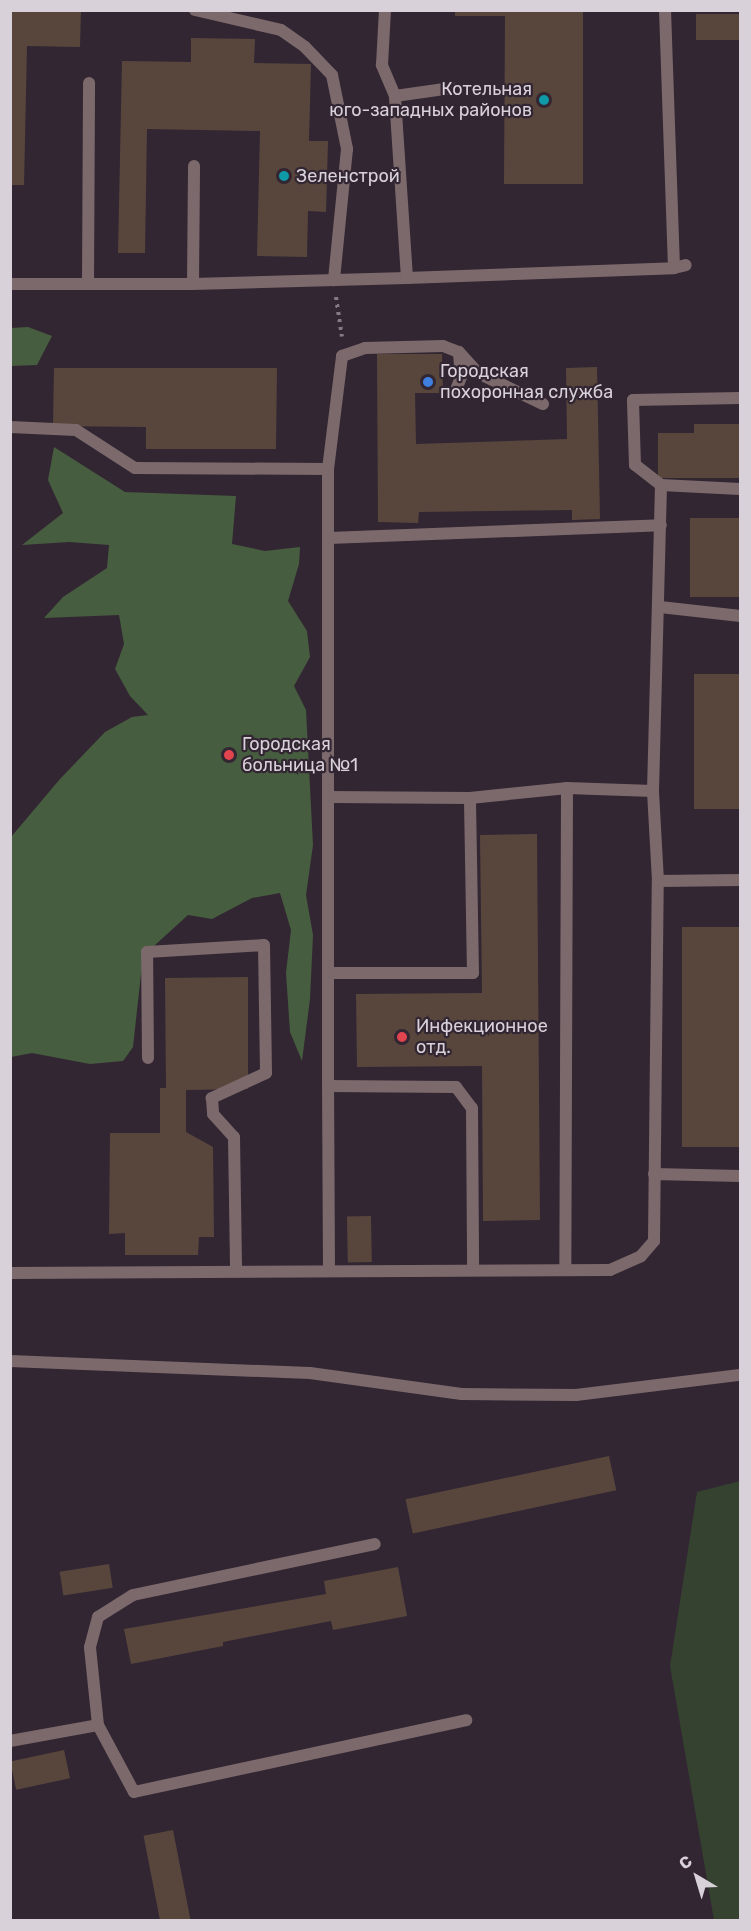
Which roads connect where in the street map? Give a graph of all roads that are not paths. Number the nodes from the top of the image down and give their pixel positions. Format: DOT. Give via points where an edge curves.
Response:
graph roads {
  1 [pos="195,10"];
  2 [pos="385,10"];
  3 [pos="665,10"];
  4 [pos="89,83"];
  5 [pos="451,88"];
  6 [pos="395,96"];
  7 [pos="194,166"];
  8 [pos="407,278"];
  9 [pos="334,280"];
  10 [pos="88,283"];
  11 [pos="10,284"];
  12 [pos="193,284"];
  13 [pos="459,352"];
  14 [pos="456,390"];
  15 [pos="741,398"];
  16 [pos="543,404"];
  17 [pos="10,427"];
  18 [pos="328,470"];
  19 [pos="661,485"];
  20 [pos="741,489"];
  21 [pos="661,525"];
  22 [pos="329,538"];
  23 [pos="660,607"];
  24 [pos="741,616"];
  25 [pos="567,788"];
  26 [pos="653,791"];
  27 [pos="330,797"];
  28 [pos="470,798"];
  29 [pos="658,880"];
  30 [pos="741,880"];
  31 [pos="328,973"];
  32 [pos="148,1058"];
  33 [pos="328,1086"];
  34 [pos="654,1174"];
  35 [pos="741,1176"];
  36 [pos="236,1270"];
  37 [pos="328,1270"];
  38 [pos="473,1270"];
  39 [pos="565,1270"];
  40 [pos="10,1273"];
  41 [pos="10,1361"];
  42 [pos="741,1375"];
  43 [pos="375,1544"];
  44 [pos="466,1720"];
  45 [pos="98,1725"];
  46 [pos="10,1741"];
  1 -- 9 [label="lane" via="281,30 305,47 332,75 347,149"];
  2 -- 6 [label="lane" via="382,65"];
  3 -- 8 [label="lane" via="680,267"];
  4 -- 10 [label="lane"];
  5 -- 6 [label="lane"];
  6 -- 8 [label="lane"];
  7 -- 12 [label="lane"];
  8 -- 9 [label="lane"];
  9 -- 12 [label="lane"];
  10 -- 11 [label="lane"];
  10 -- 12 [label="lane"];
  13 -- 14 [label="lane" via="461,377"];
  13 -- 16 [label="lane" via="478,373"];
  13 -- 18 [label="lane" via="443,346 365,348 342,356"];
  15 -- 19 [label="lane" via="633,400 635,465"];
  17 -- 18 [label="lane" via="76,430 135,468"];
  18 -- 22 [label="lane"];
  19 -- 20 [label="lane"];
  19 -- 21 [label="lane"];
  21 -- 22 [label="lane"];
  21 -- 23 [label="lane"];
  22 -- 27 [label="lane"];
  23 -- 24 [label="lane"];
  23 -- 26 [label="lane"];
  25 -- 26 [label="lane"];
  25 -- 28 [label="lane"];
  25 -- 39 [label="lane"];
  26 -- 29 [label="lane"];
  27 -- 28 [label="lane"];
  27 -- 31 [label="lane"];
  28 -- 31 [label="lane" via="472,973"];
  29 -- 30 [label="lane"];
  29 -- 34 [label="lane"];
  31 -- 33 [label="lane"];
  32 -- 36 [label="lane" via="147,952 264,945 266,1073 212,1098 213,1114 234,1137"];
  33 -- 37 [label="lane"];
  33 -- 38 [label="lane" via="456,1087 472,1108"];
  34 -- 35 [label="lane"];
  34 -- 39 [label="lane" via="654,1241 641,1256 610,1270"];
  36 -- 37 [label="lane"];
  36 -- 40 [label="lane"];
  37 -- 38 [label="lane"];
  38 -- 39 [label="lane"];
  41 -- 42 [label="lane" via="310,1373 462,1395 576,1395"];
  43 -- 45 [label="lane" via="133,1595 98,1617 90,1647"];
  44 -- 45 [label="lane" via="134,1792"];
  45 -- 46 [label="lane"];
}
